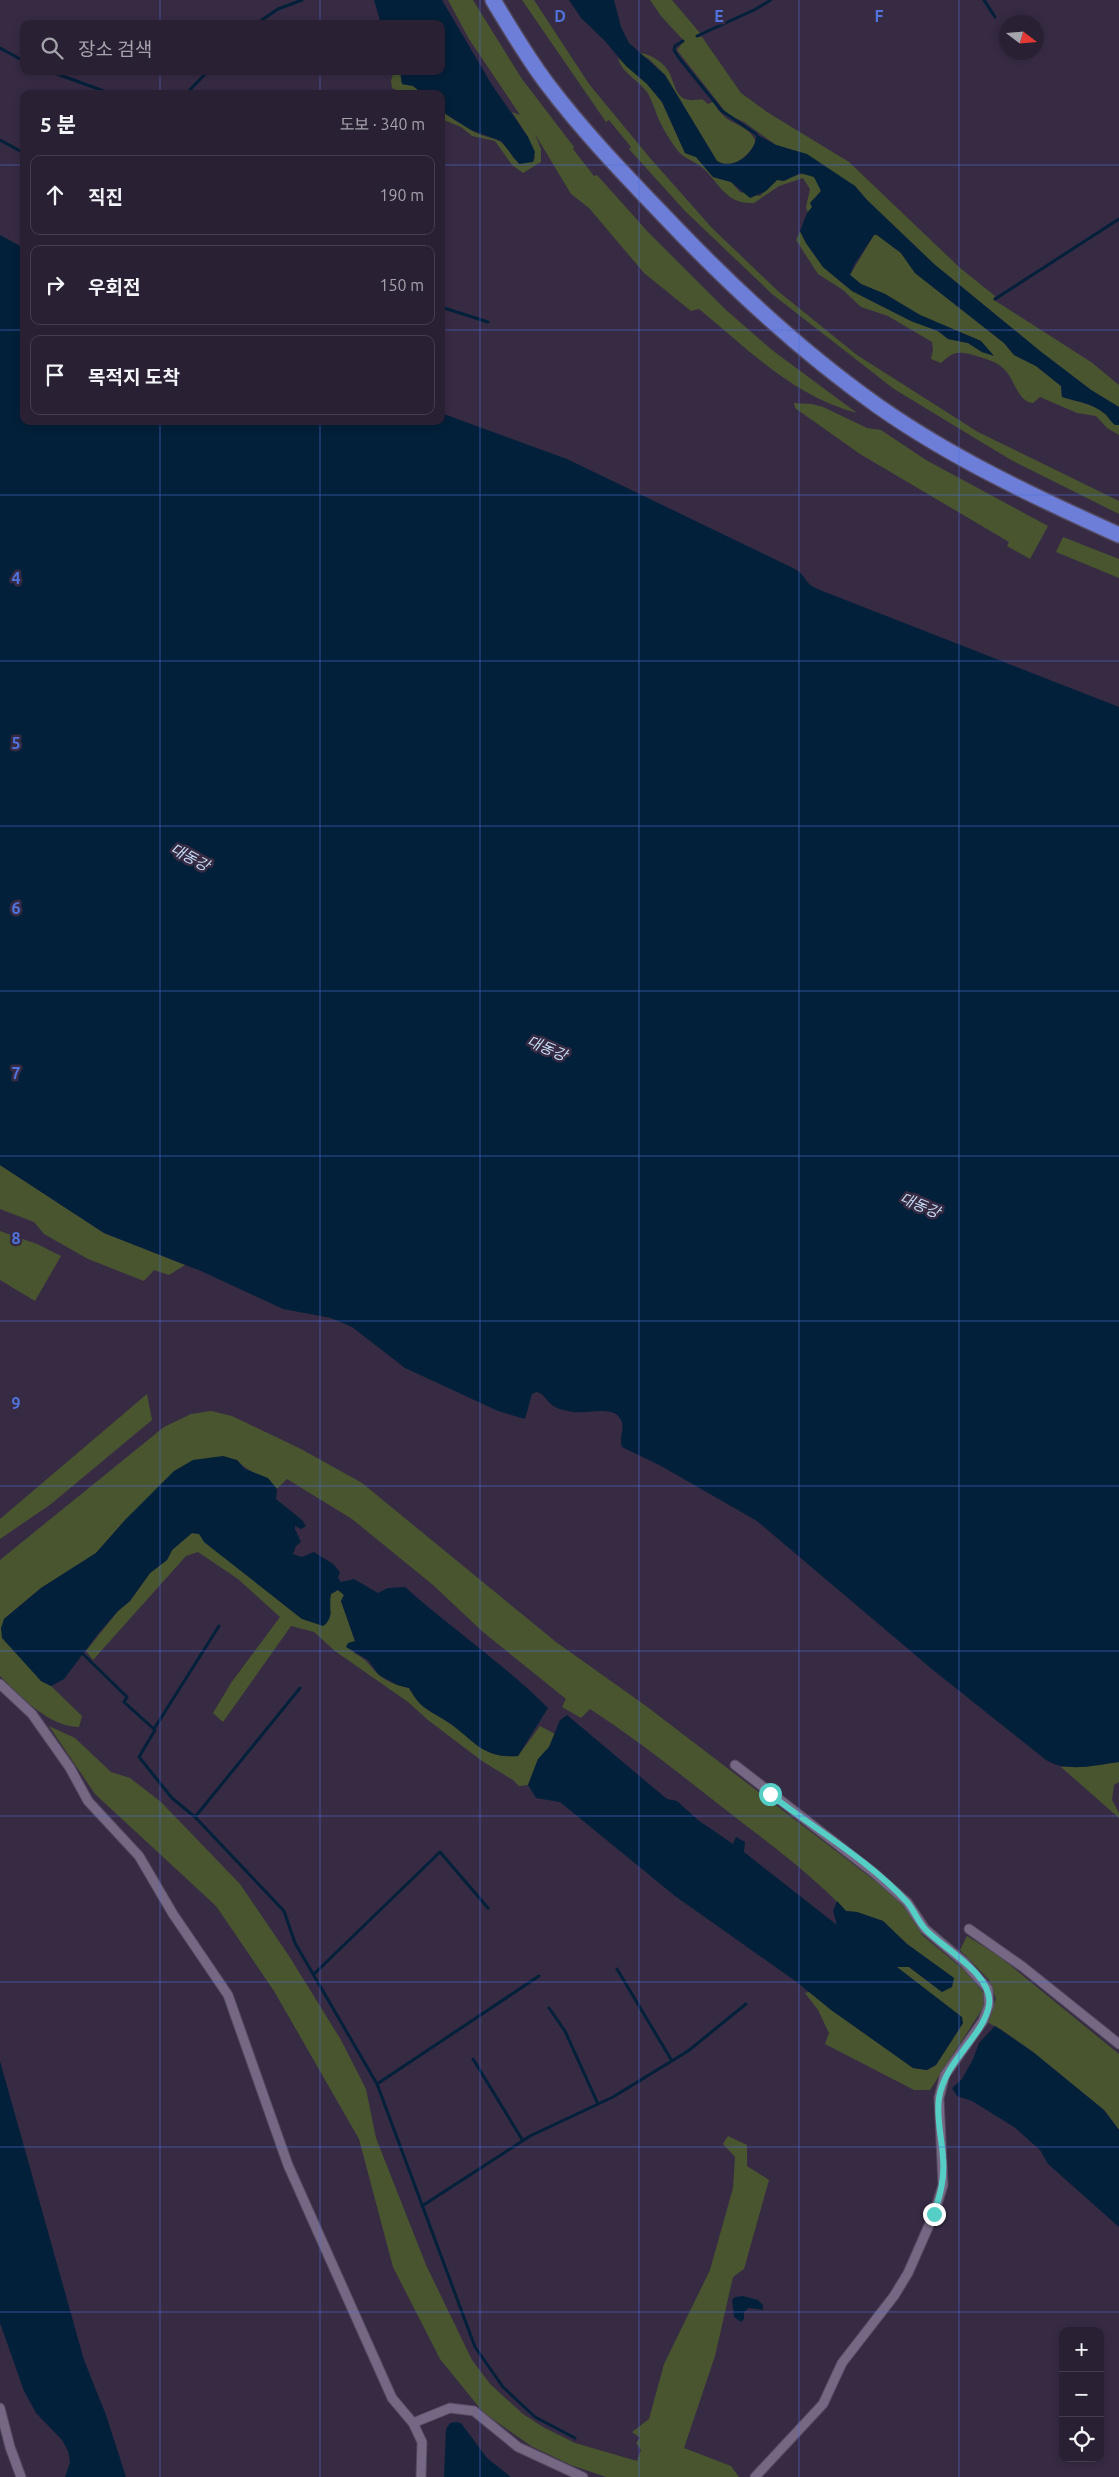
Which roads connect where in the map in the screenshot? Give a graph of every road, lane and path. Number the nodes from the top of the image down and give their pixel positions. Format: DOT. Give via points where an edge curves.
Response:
graph roads {
  1 [pos="493,0"];
  2 [pos="1119,535"];
  3 [pos="0,1684"];
  4 [pos="736,1765"];
  5 [pos="969,1929"];
  6 [pos="1119,2044"];
  7 [pos="0,2408"];
  8 [pos="413,2423"];
  9 [pos="0,2448"];
  10 [pos="10,2448"];
  11 [pos="21,2477"];
  12 [pos="421,2477"];
  13 [pos="583,2477"];
  14 [pos="754,2477"];
  1 -- 2 [label="highway" via="546,83 609,158 698,251 775,323 878,407 1030,493"];
  3 -- 8 [label="street" via="32,1714 88,1800 139,1856 173,1914 228,1995 288,2165 392,2398"];
  4 -- 14 [label="street" via="908,1902 926,1929 964,1962 988,1989 989,2005 983,2021 945,2075 939,2098 943,2185 908,2273 842,2363 823,2404"];
  5 -- 6 [label="street" via="1023,1967"];
  7 -- 10 [label="street"];
  8 -- 12 [label="street" via="422,2442"];
  8 -- 13 [label="street" via="450,2408 474,2410 518,2447"];
  9 -- 10 [label="street"];
  10 -- 11 [label="street"];
}
